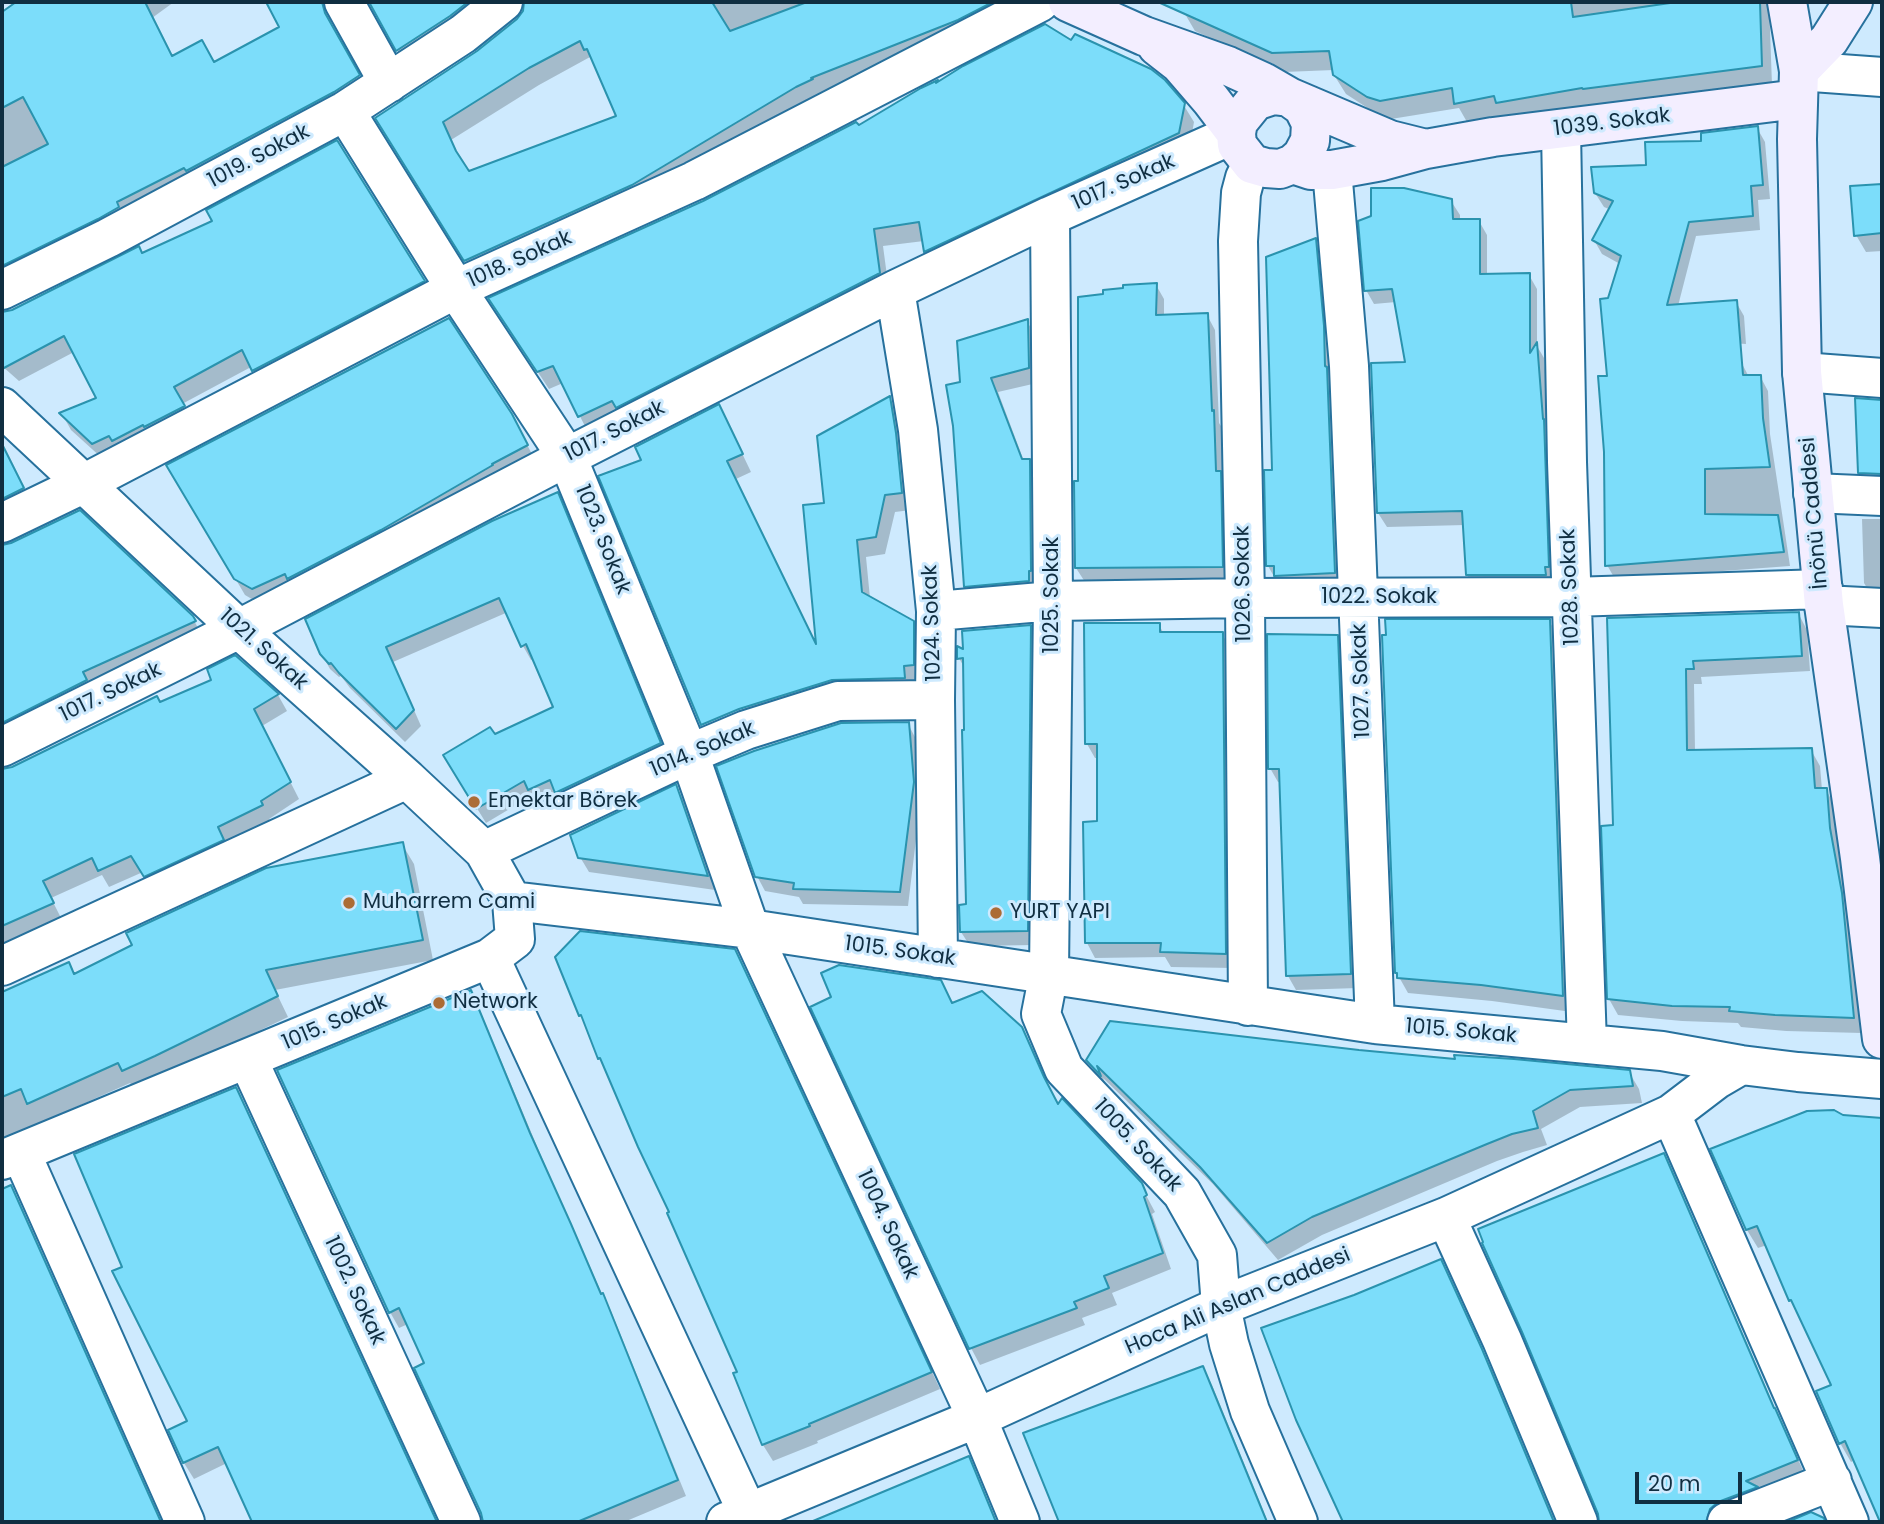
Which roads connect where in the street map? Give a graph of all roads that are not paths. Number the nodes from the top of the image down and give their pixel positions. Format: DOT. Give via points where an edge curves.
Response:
graph roads {
  1 [pos="344,2"];
  2 [pos="503,2"];
  3 [pos="1040,2"];
  4 [pos="1787,2"];
  5 [pos="1853,2"];
  6 [pos="1088,5"];
  7 [pos="1144,36"];
  8 [pos="1882,77"];
  9 [pos="389,83"];
  10 [pos="1799,85"];
  11 [pos="1289,97"];
  12 [pos="345,111"];
  13 [pos="1561,130"];
  14 [pos="1244,148"];
  15 [pos="1426,149"];
  16 [pos="1293,164"];
  17 [pos="1332,170"];
  18 [pos="1050,216"];
  19 [pos="456,289"];
  20 [pos="2,290"];
  21 [pos="895,290"];
  22 [pos="1802,372"];
  23 [pos="1882,378"];
  24 [pos="2,407"];
  25 [pos="567,457"];
  26 [pos="83,484"];
  27 [pos="1813,493"];
  28 [pos="1882,496"];
  29 [pos="2,523"];
  30 [pos="1245,597"];
  31 [pos="1572,597"];
  32 [pos="1823,597"];
  33 [pos="1359,598"];
  34 [pos="1053,601"];
  35 [pos="1882,608"];
  36 [pos="936,611"];
  37 [pos="239,629"];
  38 [pos="935,700"];
  39 [pos="2,747"];
  40 [pos="689,754"];
  41 [pos="407,779"];
  42 [pos="484,851"];
  43 [pos="1871,858"];
  44 [pos="512,901"];
  45 [pos="750,929"];
  46 [pos="490,958"];
  47 [pos="939,958"];
  48 [pos="2,966"];
  49 [pos="1049,973"];
  50 [pos="1248,1006"];
  51 [pos="1375,1024"];
  52 [pos="1882,1039"];
  53 [pos="1587,1044"];
  54 [pos="248,1060"];
  55 [pos="1741,1065"];
  56 [pos="1882,1079"];
  57 [pos="1671,1114"];
  58 [pos="11,1156"];
  59 [pos="1446,1217"];
  60 [pos="1221,1306"];
  61 [pos="977,1418"];
  62 [pos="1832,1481"];
  63 [pos="742,1519"];
  64 [pos="185,1522"];
  65 [pos="461,1522"];
  66 [pos="1020,1522"];
  67 [pos="1298,1522"];
  68 [pos="1578,1522"];
  69 [pos="1727,1522"];
  70 [pos="1850,1522"];
  1 -- 9 [label="street"];
  2 -- 9 [label="street, 1019. Sokak"];
  3 -- 19 [label="street, 1018. Sokak" via="694,181"];
  4 -- 10 [label="street, İnönü Caddesi"];
  5 -- 10 [label="street"];
  6 -- 7 [label="street"];
  7 -- 11 [label="street" via="1228,66"];
  7 -- 14 [label="street" via="1180,64 1212,100"];
  8 -- 10 [label="street"];
  9 -- 12 [label="street, 1019. Sokak"];
  10 -- 13 [label="street, 1039. Sokak"];
  10 -- 22 [label="street, İnönü Caddesi"];
  11 -- 14 [label="street" via="1273,95 1255,101 1238,122"];
  11 -- 15 [label="street" via="1390,140"];
  11 -- 16 [label="street" via="1303,107 1311,122 1310,141"];
  12 -- 19 [label="street, 1023. Sokak"];
  12 -- 20 [label="street, 1019. Sokak"];
  13 -- 15 [label="street, 1039. Sokak"];
  13 -- 31 [label="street, 1028. Sokak"];
  14 -- 16 [label="street" via="1266,168"];
  14 -- 18 [label="street, 1017. Sokak"];
  14 -- 30 [label="street, 1026. Sokak" via="1238,241"];
  15 -- 17 [label="street, 1039. Sokak"];
  16 -- 17 [label="street, 1039. Sokak"];
  17 -- 33 [label="street, 1027. Sokak" via="1349,366"];
  18 -- 21 [label="street, 1017. Sokak"];
  18 -- 34 [label="street, 1025. Sokak"];
  19 -- 25 [label="street, 1023. Sokak"];
  19 -- 26 [label="street, 1018. Sokak"];
  21 -- 25 [label="street, 1017. Sokak"];
  21 -- 36 [label="street, 1024. Sokak" via="918,430"];
  22 -- 23 [label="street"];
  22 -- 27 [label="street, İnönü Caddesi"];
  24 -- 26 [label="street, 1021. Sokak"];
  25 -- 37 [label="street, 1017. Sokak"];
  25 -- 40 [label="street, 1023. Sokak"];
  26 -- 29 [label="street, 1018. Sokak"];
  26 -- 37 [label="street, 1021. Sokak"];
  27 -- 28 [label="street"];
  27 -- 32 [label="street, İnönü Caddesi"];
  30 -- 33 [label="street, 1022. Sokak"];
  30 -- 34 [label="street, 1022. Sokak"];
  30 -- 50 [label="street, 1026. Sokak"];
  31 -- 32 [label="street, 1022. Sokak"];
  31 -- 33 [label="street, 1022. Sokak"];
  31 -- 53 [label="street, 1028. Sokak"];
  32 -- 35 [label="street, 1022. Sokak"];
  32 -- 43 [label="street, İnönü Caddesi"];
  33 -- 51 [label="street, 1027. Sokak"];
  34 -- 36 [label="street, 1022. Sokak"];
  34 -- 49 [label="street, 1025. Sokak"];
  36 -- 38 [label="street, 1024. Sokak"];
  37 -- 39 [label="street, 1017. Sokak"];
  37 -- 41 [label="street, 1021. Sokak"];
  38 -- 40 [label="street, 1014. Sokak" via="838,701 746,730"];
  38 -- 47 [label="street, 1024. Sokak"];
  40 -- 42 [label="street, 1014. Sokak"];
  40 -- 45 [label="street, 1023. Sokak"];
  41 -- 42 [label="street, 1021. Sokak"];
  41 -- 48 [label="street"];
  42 -- 44 [label="street, 1021. Sokak"];
  43 -- 52 [label="street, İnönü Caddesi"];
  44 -- 45 [label="street, 1015. Sokak"];
  44 -- 46 [label="street, 1015. Sokak" via="515,939"];
  45 -- 47 [label="street, 1015. Sokak"];
  45 -- 61 [label="street, 1004. Sokak"];
  46 -- 54 [label="street, 1015. Sokak"];
  46 -- 63 [label="street"];
  47 -- 49 [label="street, 1015. Sokak"];
  49 -- 50 [label="street, 1015. Sokak"];
  49 -- 60 [label="street, 1005. Sokak" via="1041,1014 1064,1069 1182,1193 1217,1255"];
  50 -- 51 [label="street, 1015. Sokak"];
  51 -- 53 [label="street, 1015. Sokak"];
  53 -- 55 [label="street, 1015. Sokak"];
  54 -- 58 [label="street, 1015. Sokak"];
  54 -- 65 [label="street, 1002. Sokak"];
  55 -- 56 [label="street, 1015. Sokak"];
  55 -- 57 [label="street, Hoca Ali Aslan Caddesi"];
  57 -- 59 [label="street, Hoca Ali Aslan Caddesi"];
  57 -- 62 [label="street"];
  58 -- 64 [label="street"];
  59 -- 60 [label="street, Hoca Ali Aslan Caddesi"];
  59 -- 68 [label="street"];
  60 -- 61 [label="street, Hoca Ali Aslan Caddesi"];
  60 -- 67 [label="street, 1005. Sokak" via="1250,1411"];
  61 -- 63 [label="street, Hoca Ali Aslan Caddesi"];
  61 -- 66 [label="street, 1004. Sokak"];
  62 -- 69 [label="street"];
  62 -- 70 [label="street"];
}
